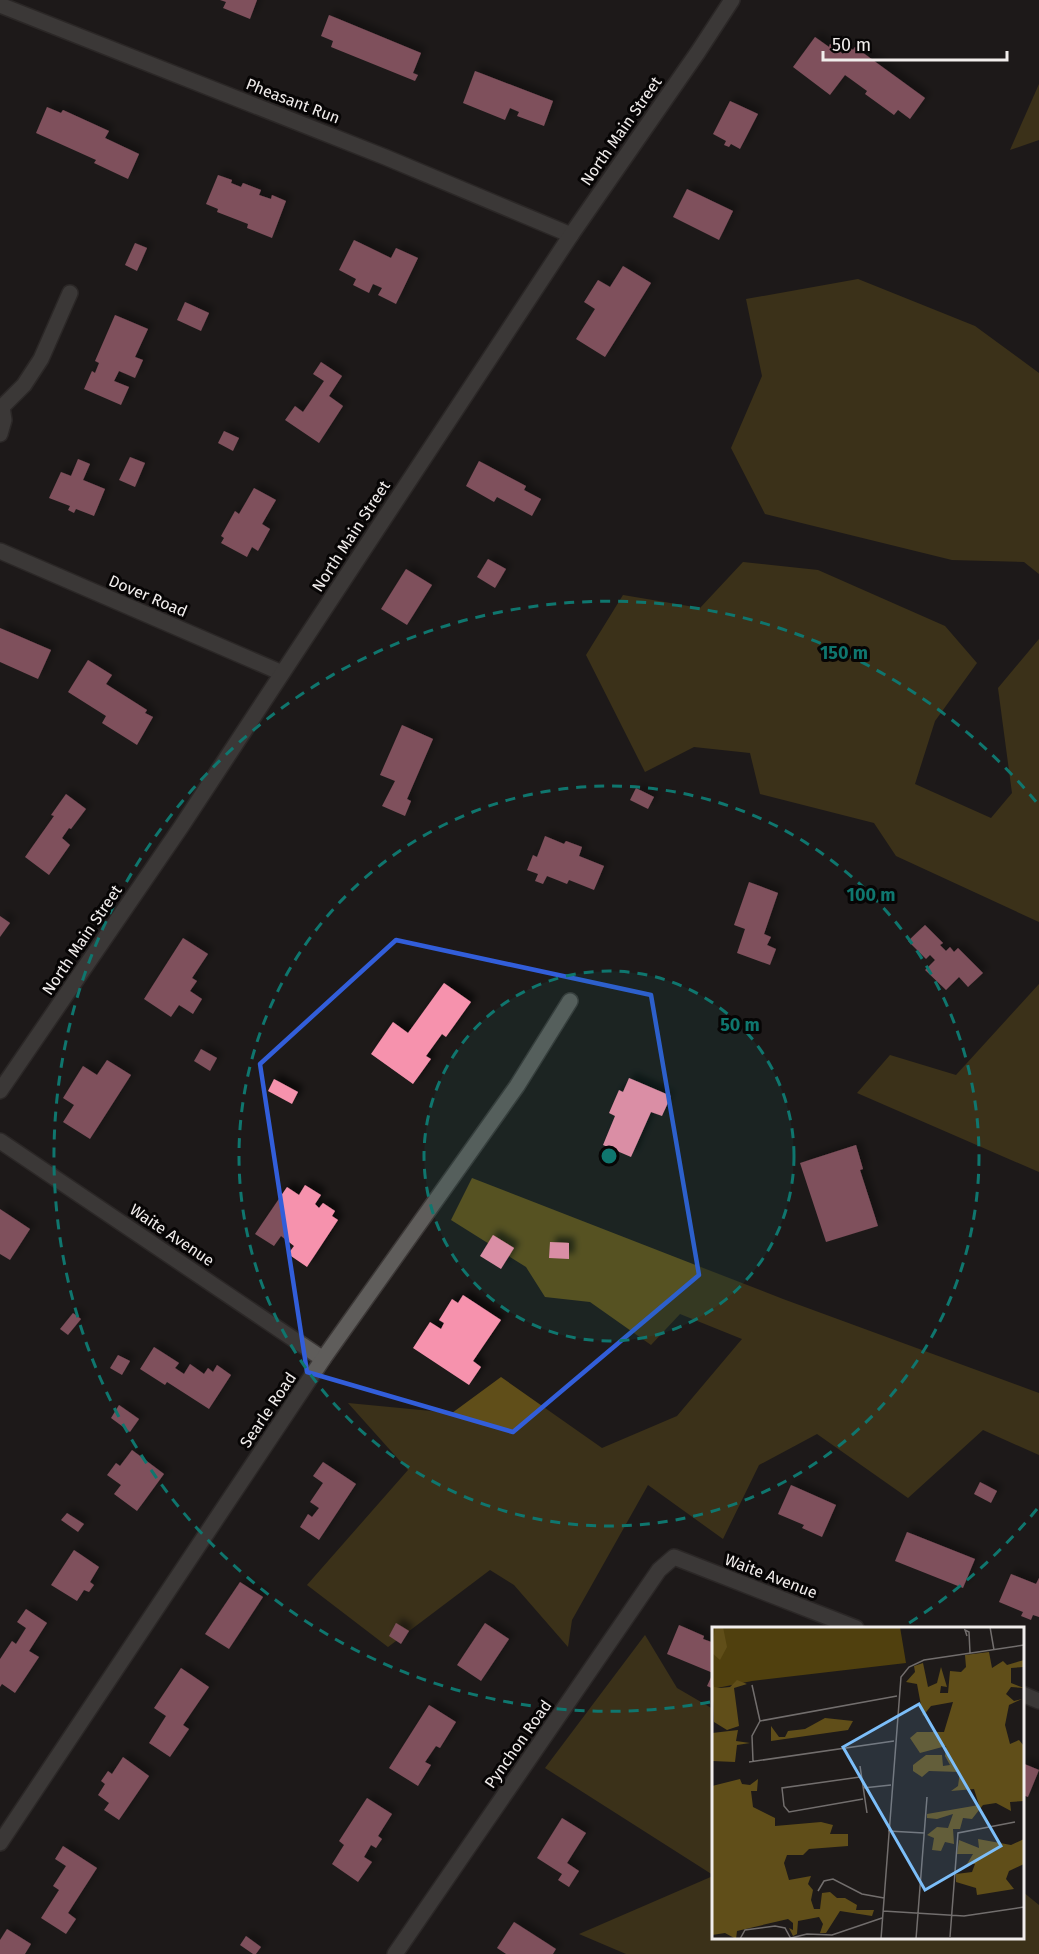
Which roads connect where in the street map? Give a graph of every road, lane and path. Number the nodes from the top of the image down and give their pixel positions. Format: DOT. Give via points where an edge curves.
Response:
graph roads {
  1 [pos="732,0"];
  2 [pos="0,5"];
  3 [pos="571,235"];
  4 [pos="70,293"];
  5 [pos="1,406"];
  6 [pos="0,434"];
  7 [pos="0,552"];
  8 [pos="282,673"];
  9 [pos="570,1000"];
  10 [pos="0,1091"];
  11 [pos="0,1141"];
  12 [pos="323,1359"];
  13 [pos="674,1557"];
  14 [pos="851,1627"];
  15 [pos="1024,1694"];
  16 [pos="1039,1701"];
  17 [pos="0,1842"];
  18 [pos="395,1954"];
  1 -- 3 [label="street, North Main Street"];
  2 -- 3 [label="street, Pheasant Run" via="374,152"];
  3 -- 8 [label="street, North Main Street"];
  4 -- 5 [label="street" via="41,358 24,385"];
  5 -- 6 [label="street" via="4,420"];
  7 -- 8 [label="street, Dover Road"];
  8 -- 10 [label="street, North Main Street"];
  9 -- 12 [label="street, Searle Road" via="517,1086"];
  11 -- 12 [label="street, Waite Avenue"];
  12 -- 17 [label="street, Searle Road"];
  13 -- 14 [label="street, Waite Avenue"];
  13 -- 18 [label="street, Pynchon Road" via="659,1570"];
  15 -- 16 [label="street"];
}
